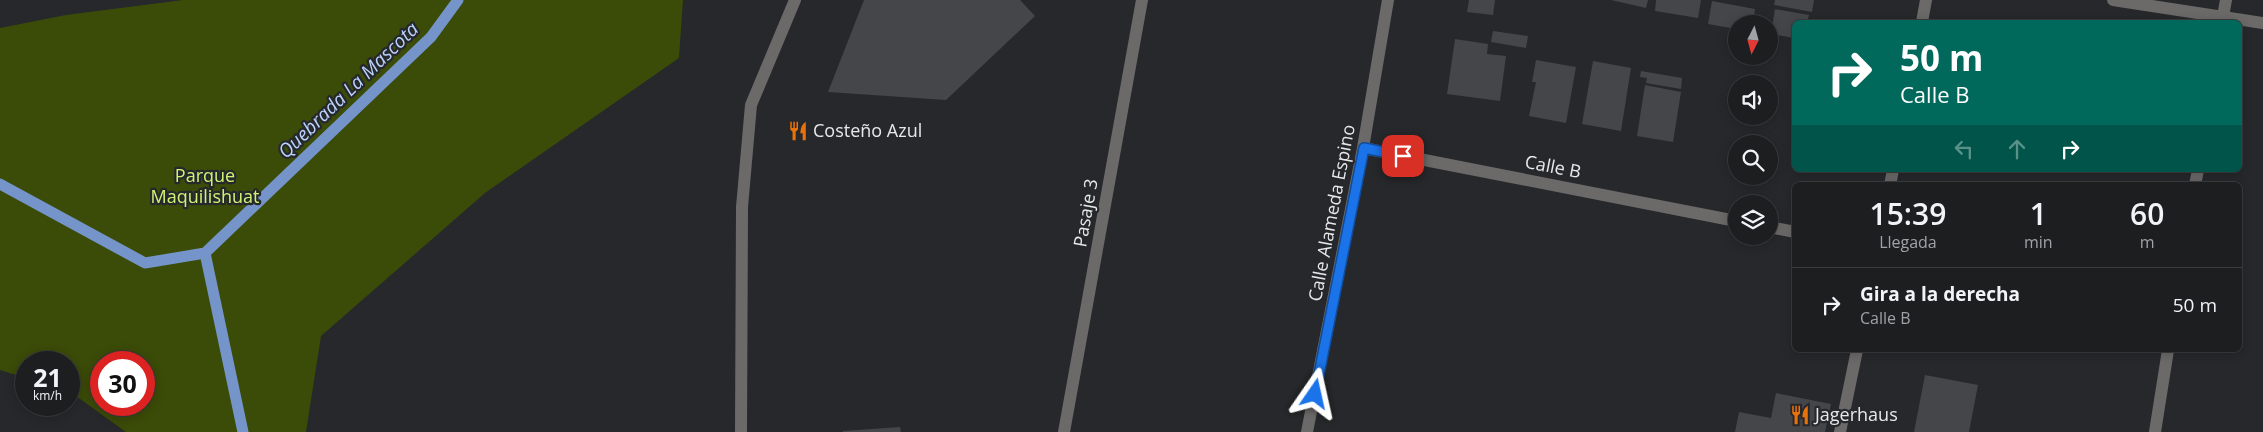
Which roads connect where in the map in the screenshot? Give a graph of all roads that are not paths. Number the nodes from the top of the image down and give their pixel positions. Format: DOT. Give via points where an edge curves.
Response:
graph roads {
  1 [pos="795,0"];
  2 [pos="1142,0"];
  3 [pos="1388,0"];
  4 [pos="1926,0"];
  5 [pos="2113,0"];
  6 [pos="2226,0"];
  7 [pos="1922,20"];
  8 [pos="2222,20"];
  9 [pos="2242,21"];
  10 [pos="2263,23"];
  11 [pos="1364,148"];
  12 [pos="1728,219"];
  13 [pos="1778,229"];
  14 [pos="1792,231"];
  15 [pos="1857,352"];
  16 [pos="2168,352"];
  17 [pos="741,432"];
  18 [pos="1064,432"];
  19 [pos="1307,432"];
  20 [pos="1840,432"];
  21 [pos="2155,432"];
  1 -- 17 [label="street" via="751,105 742,207"];
  2 -- 18 [label="street, Pasaje 3"];
  3 -- 11 [label="street, Calle Alameda Espino"];
  4 -- 7 [label="street"];
  5 -- 8 [label="street"];
  6 -- 8 [label="street"];
  9 -- 10 [label="street"];
  11 -- 12 [label="street, Calle B"];
  11 -- 19 [label="street, Calle Alameda Espino"];
  13 -- 14 [label="street"];
  15 -- 20 [label="street"];
  16 -- 21 [label="street"];
}
